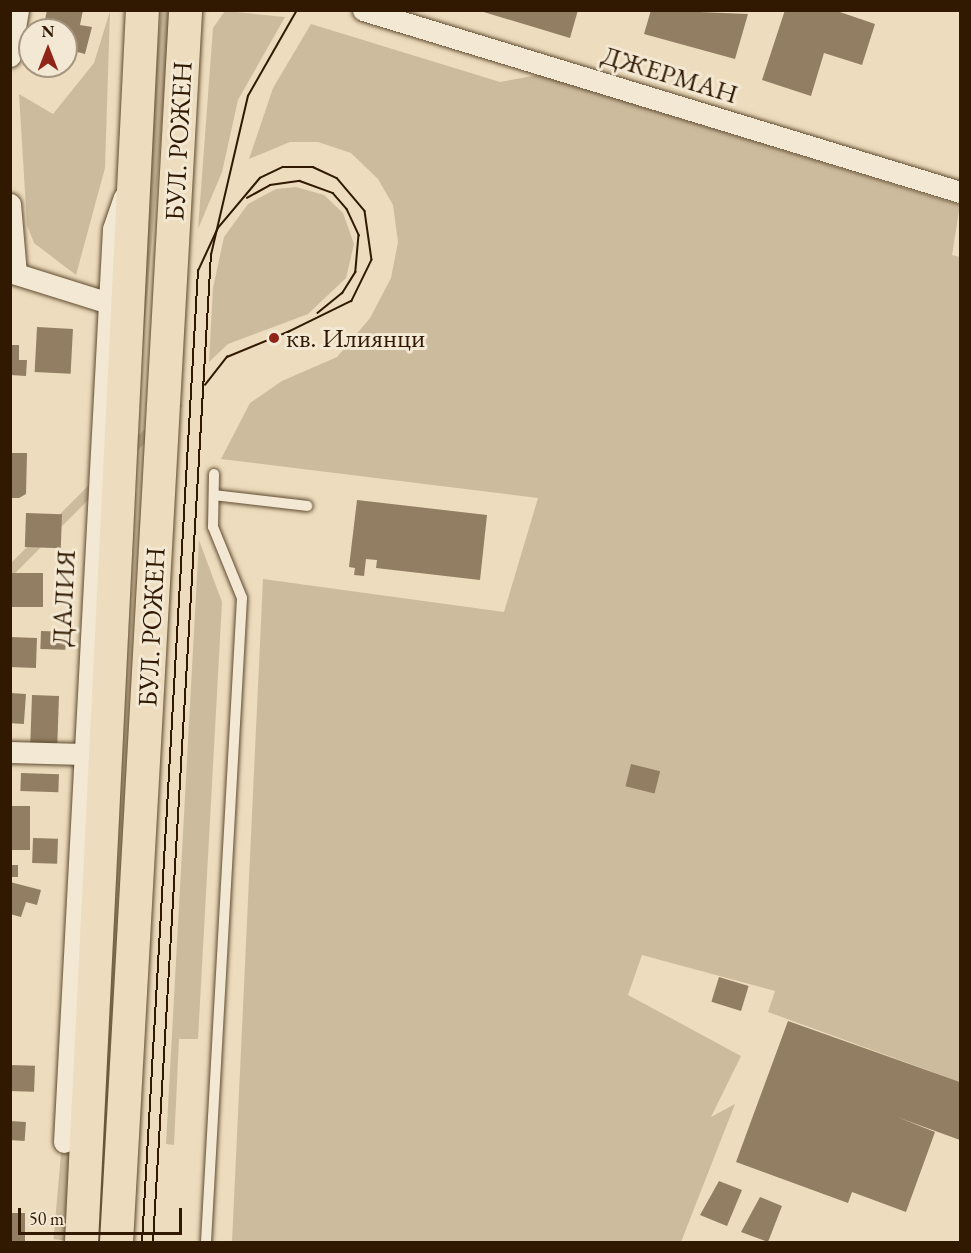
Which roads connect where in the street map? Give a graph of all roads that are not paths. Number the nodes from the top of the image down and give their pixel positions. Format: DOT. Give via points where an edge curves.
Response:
graph roads {
  1 [pos="18,10"];
  2 [pos="142,10"];
  3 [pos="185,10"];
  4 [pos="363,10"];
  5 [pos="10,56"];
  6 [pos="137,151"];
  7 [pos="960,192"];
  8 [pos="10,204"];
  9 [pos="13,273"];
  10 [pos="109,303"];
  11 [pos="214,474"];
  12 [pos="214,495"];
  13 [pos="307,506"];
  14 [pos="10,752"];
  15 [pos="83,754"];
  16 [pos="81,1053"];
  17 [pos="64,1142"];
  18 [pos="81,1242"];
  19 [pos="116,1242"];
  20 [pos="206,1242"];
  1 -- 5 [label="street"];
  2 -- 6 [label="main road, БУЛ. РОЖЕН"];
  3 -- 19 [label="main road, БУЛ. РОЖЕН"];
  4 -- 7 [label="street, ДЖЕРМАН"];
  6 -- 10 [label="street, ДАЛИЯ" via="113,229"];
  6 -- 16 [label="main road, БУЛ. РОЖЕН"];
  8 -- 9 [label="street"];
  9 -- 10 [label="street"];
  10 -- 15 [label="street, ДАЛИЯ"];
  11 -- 12 [label="lane"];
  12 -- 13 [label="lane"];
  12 -- 20 [label="lane" via="213,526 242,598"];
  14 -- 15 [label="street"];
  15 -- 16 [label="street, ДАЛИЯ"];
  16 -- 17 [label="street, ДАЛИЯ"];
  16 -- 18 [label="main road, БУЛ. РОЖЕН"];
}
